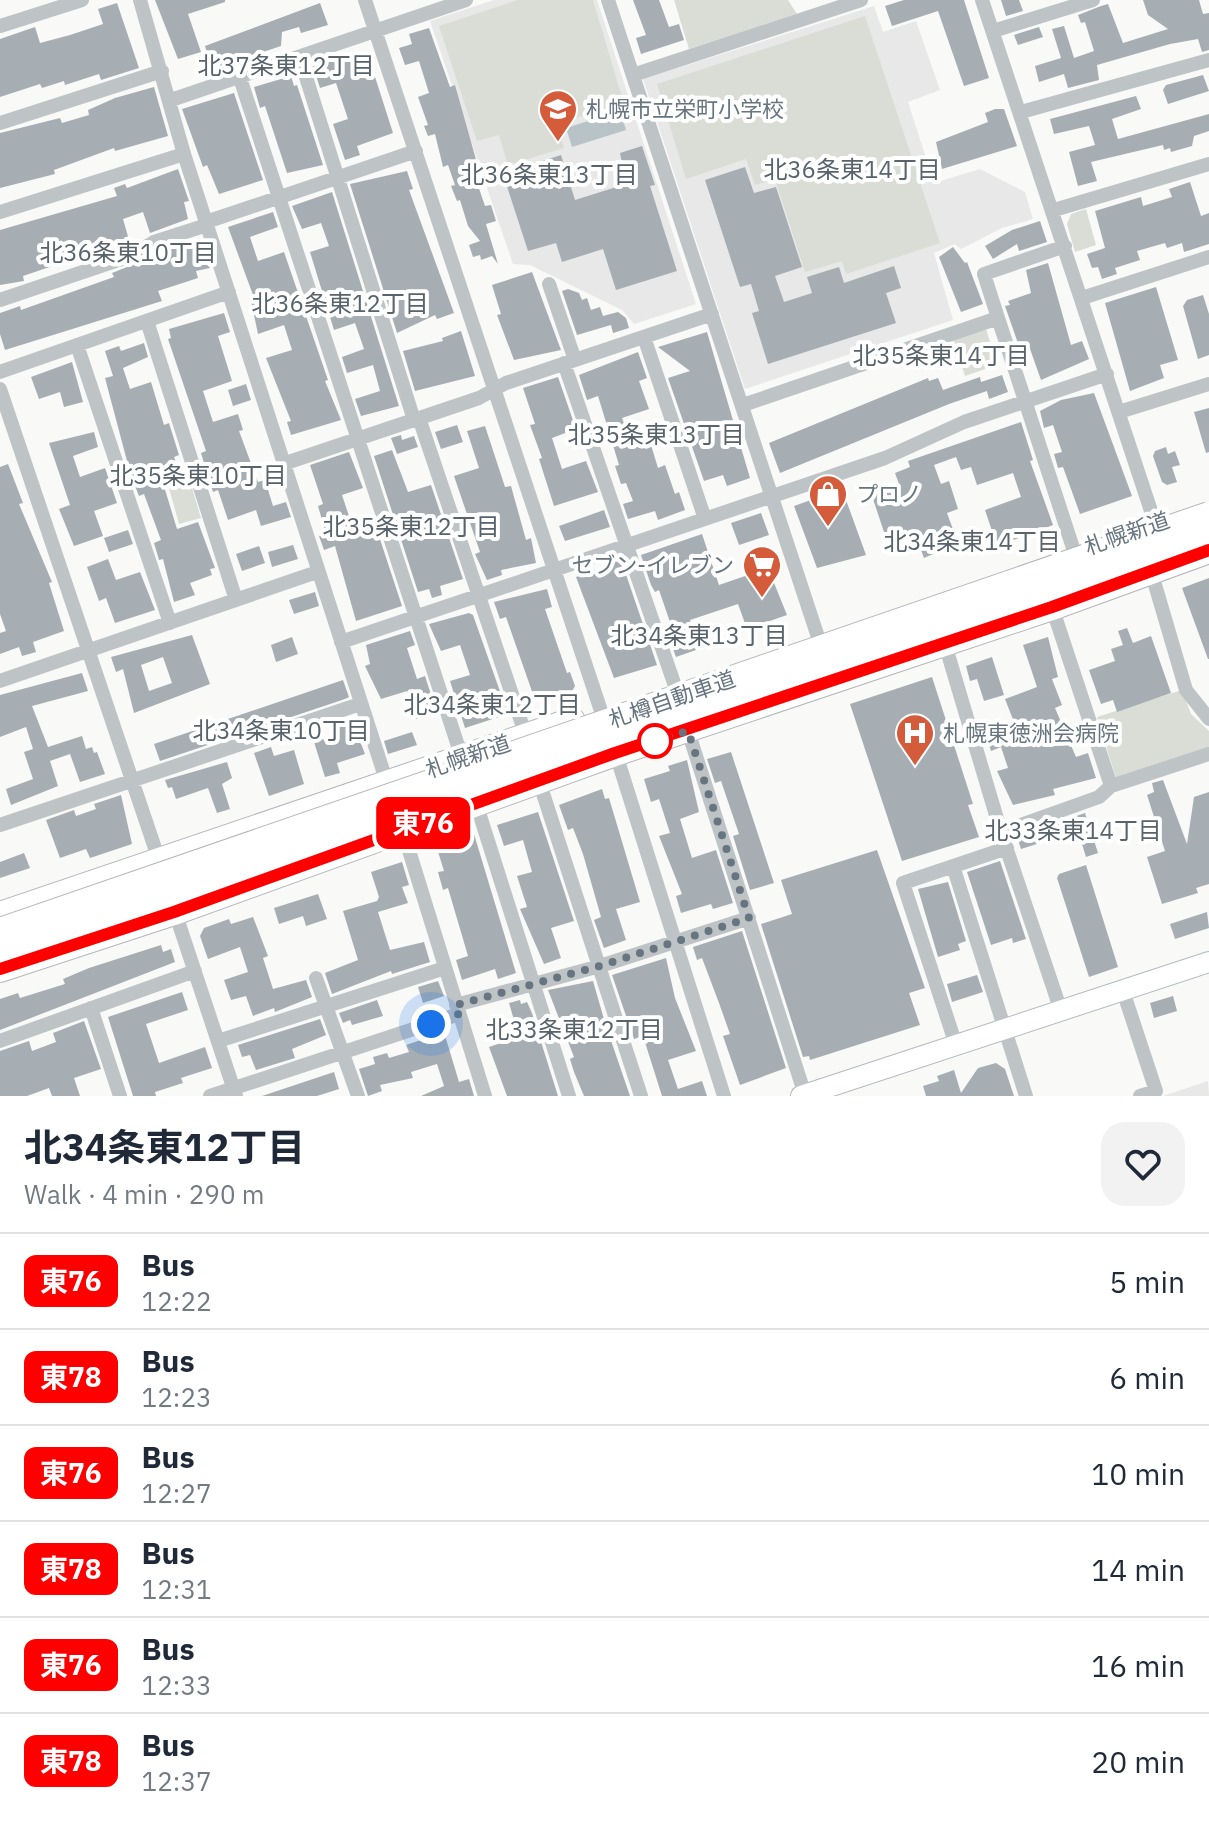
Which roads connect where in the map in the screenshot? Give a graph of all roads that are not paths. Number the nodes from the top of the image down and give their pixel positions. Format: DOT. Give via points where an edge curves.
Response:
graph roads {
  1 [pos="82,0"];
  2 [pos="140,0"];
  3 [pos="365,0"];
  4 [pos="466,0"];
  5 [pos="608,0"];
  6 [pos="861,0"];
  7 [pos="982,0"];
  8 [pos="1093,0"];
  9 [pos="448,3"];
  10 [pos="0,26"];
  11 [pos="993,31"];
  12 [pos="375,32"];
  13 [pos="300,58"];
  14 [pos="1209,60"];
  15 [pos="162,71"];
  16 [pos="633,75"];
  17 [pos="240,78"];
  18 [pos="171,100"];
  19 [pos="1021,112"];
  20 [pos="0,123"];
  21 [pos="416,151"];
  22 [pos="184,154"];
  23 [pos="1209,164"];
  24 [pos="337,178"];
  25 [pos="279,197"];
  26 [pos="1054,210"];
  27 [pos="0,212"];
  28 [pos="207,223"];
  29 [pos="1065,246"];
  30 [pos="1209,257"];
  31 [pos="549,284"];
  32 [pos="229,292"];
  33 [pos="1082,298"];
  34 [pos="0,300"];
  35 [pos="712,314"];
  36 [pos="998,318"];
  37 [pos="147,321"];
  38 [pos="644,337"];
  39 [pos="77,345"];
  40 [pos="570,361"];
  41 [pos="0,372"];
  42 [pos="1107,374"];
  43 [pos="1209,384"];
  44 [pos="0,389"];
  45 [pos="495,389"];
  46 [pos="1024,400"];
  47 [pos="743,405"];
  48 [pos="1119,412"];
  49 [pos="417,419"];
  50 [pos="358,439"];
  51 [pos="283,464"];
  52 [pos="774,496"];
  53 [pos="1209,505"];
  54 [pos="1209,515"];
  55 [pos="705,519"];
  56 [pos="1155,523"];
  57 [pos="1209,535"];
  58 [pos="626,546"];
  59 [pos="1209,550"];
  60 [pos="1074,551"];
  61 [pos="554,570"];
  62 [pos="1151,571"];
  63 [pos="317,572"];
  64 [pos="479,596"];
  65 [pos="236,600"];
  66 [pos="1052,607"];
  67 [pos="416,617"];
  68 [pos="170,623"];
  69 [pos="818,637"];
  70 [pos="341,642"];
  71 [pos="945,644"];
  72 [pos="88,651"];
  73 [pos="0,681"];
  74 [pos="675,686"];
  75 [pos="360,704"];
  76 [pos="1204,704"];
  77 [pos="601,711"];
  78 [pos="1209,719"];
  79 [pos="688,731"];
  80 [pos="526,736"];
  81 [pos="615,753"];
  82 [pos="1209,754"];
  83 [pos="462,758"];
  84 [pos="131,780"];
  85 [pos="539,781"];
  86 [pos="387,783"];
  87 [pos="1111,786"];
  88 [pos="476,803"];
  89 [pos="0,825"];
  90 [pos="403,831"];
  91 [pos="1001,832"];
  92 [pos="1007,848"];
  93 [pos="160,861"];
  94 [pos="953,866"];
  95 [pos="174,912"];
  96 [pos="0,915"];
  97 [pos="749,918"];
  98 [pos="0,931"];
  99 [pos="675,942"];
  100 [pos="0,951"];
  101 [pos="1209,962"];
  102 [pos="600,966"];
  103 [pos="445,968"];
  104 [pos="0,969"];
  105 [pos="195,971"];
  106 [pos="316,978"];
  107 [pos="533,982"];
  108 [pos="1123,991"];
  109 [pos="326,1006"];
  110 [pos="91,1008"];
  111 [pos="458,1010"];
  112 [pos="1061,1011"];
  113 [pos="1006,1028"];
  114 [pos="0,1041"];
  115 [pos="218,1041"];
  116 [pos="956,1045"];
  117 [pos="345,1054"];
  118 [pos="235,1092"];
  119 [pos="803,1095"];
  120 [pos="120,1096"];
  121 [pos="210,1096"];
  122 [pos="358,1096"];
  123 [pos="485,1096"];
  124 [pos="569,1096"];
  125 [pos="641,1096"];
  126 [pos="724,1096"];
  127 [pos="1026,1096"];
  128 [pos="1140,1096"];
  1 -- 10 [label="street"];
  2 -- 15 [label="street"];
  3 -- 12 [label="street"];
  4 -- 9 [label="street"];
  5 -- 16 [label="street"];
  6 -- 16 [label="street"];
  7 -- 11 [label="street"];
  8 -- 11 [label="street"];
  9 -- 12 [label="street"];
  11 -- 19 [label="street"];
  12 -- 13 [label="street"];
  12 -- 21 [label="street"];
  13 -- 17 [label="street"];
  13 -- 24 [label="street"];
  14 -- 19 [label="street"];
  15 -- 18 [label="street"];
  15 -- 20 [label="street"];
  16 -- 35 [label="street"];
  17 -- 18 [label="street"];
  17 -- 25 [label="street"];
  18 -- 22 [label="street"];
  19 -- 26 [label="street"];
  21 -- 24 [label="street"];
  21 -- 45 [label="street"];
  22 -- 27 [label="street"];
  22 -- 28 [label="street"];
  23 -- 26 [label="street"];
  24 -- 25 [label="street"];
  24 -- 49 [label="street"];
  25 -- 28 [label="street"];
  25 -- 50 [label="street"];
  26 -- 29 [label="street"];
  28 -- 32 [label="street"];
  28 -- 34 [label="street" via="133,255"];
  29 -- 33 [label="street"];
  29 -- 36 [label="street" via="984,274"];
  30 -- 33 [label="street"];
  31 -- 40 [label="street"];
  32 -- 37 [label="street"];
  32 -- 51 [label="street"];
  33 -- 42 [label="street"];
  35 -- 38 [label="street"];
  35 -- 47 [label="street"];
  36 -- 46 [label="street"];
  36 -- 47 [label="street"];
  37 -- 39 [label="street"];
  37 -- 65 [label="street"];
  38 -- 40 [label="street"];
  38 -- 55 [label="street"];
  39 -- 41 [label="street"];
  39 -- 68 [label="street"];
  40 -- 45 [label="street"];
  40 -- 58 [label="street"];
  42 -- 46 [label="street"];
  42 -- 48 [label="street"];
  43 -- 48 [label="street"];
  44 -- 72 [label="street"];
  45 -- 49 [label="street"];
  45 -- 61 [label="street"];
  46 -- 52 [label="street" via="885,458"];
  46 -- 60 [label="street"];
  47 -- 52 [label="street"];
  48 -- 56 [label="street"];
  49 -- 50 [label="street"];
  49 -- 64 [label="street"];
  50 -- 51 [label="street"];
  50 -- 67 [label="street"];
  51 -- 63 [label="street"];
  52 -- 55 [label="street"];
  52 -- 69 [label="street"];
  53 -- 56 [label="highway, 札幌新道"];
  54 -- 98 [label="highway, 札樽自動車道, bridge"];
  55 -- 58 [label="street"];
  56 -- 60 [label="highway, 札幌新道"];
  57 -- 100 [label="highway, 札樽自動車道, bridge"];
  58 -- 61 [label="street"];
  58 -- 74 [label="street"];
  59 -- 62 [label="highway, 札幌新道"];
  60 -- 69 [label="highway, 札幌新道"];
  61 -- 64 [label="street"];
  61 -- 77 [label="street"];
  62 -- 66 [label="highway, 札幌新道"];
  62 -- 76 [label="street" via="1186,690"];
  63 -- 65 [label="street"];
  63 -- 70 [label="street"];
  64 -- 67 [label="street"];
  64 -- 80 [label="street"];
  65 -- 68 [label="street"];
  66 -- 71 [label="highway, 札幌新道"];
  66 -- 87 [label="street"];
  67 -- 70 [label="street"];
  67 -- 83 [label="street"];
  68 -- 72 [label="street"];
  69 -- 74 [label="highway, 札幌新道"];
  70 -- 75 [label="street"];
  71 -- 79 [label="highway, 札幌新道"];
  71 -- 91 [label="street"];
  72 -- 73 [label="street"];
  72 -- 84 [label="street"];
  74 -- 77 [label="highway, 札幌新道"];
  75 -- 84 [label="street"];
  75 -- 86 [label="street"];
  76 -- 78 [label="street"];
  77 -- 80 [label="highway, 札幌新道"];
  77 -- 81 [label="street"];
  79 -- 81 [label="highway, 札幌新道"];
  79 -- 97 [label="street"];
  80 -- 83 [label="highway, 札幌新道"];
  81 -- 85 [label="highway, 札幌新道"];
  81 -- 99 [label="street"];
  82 -- 87 [label="street"];
  83 -- 86 [label="highway, 札幌新道"];
  84 -- 89 [label="street"];
  84 -- 93 [label="street"];
  85 -- 88 [label="highway, 札幌新道"];
  85 -- 102 [label="street"];
  86 -- 93 [label="highway, 札幌新道"];
  87 -- 91 [label="street" via="1099,797"];
  88 -- 90 [label="highway, 札幌新道"];
  88 -- 107 [label="street"];
  90 -- 95 [label="highway, 札幌新道"];
  90 -- 103 [label="street"];
  91 -- 92 [label="street"];
  92 -- 94 [label="street"];
  92 -- 112 [label="street"];
  93 -- 95 [label="street"];
  93 -- 96 [label="highway, 札幌新道"];
  94 -- 113 [label="street"];
  94 -- 116 [label="street" via="903,883"];
  95 -- 104 [label="highway, 札幌新道"];
  95 -- 105 [label="street"];
  97 -- 99 [label="street"];
  97 -- 119 [label="street"];
  99 -- 102 [label="street"];
  99 -- 126 [label="street"];
  101 -- 108 [label="street"];
  102 -- 107 [label="street"];
  102 -- 125 [label="street"];
  103 -- 109 [label="street"];
  103 -- 111 [label="street"];
  105 -- 110 [label="street"];
  105 -- 115 [label="street"];
  106 -- 109 [label="street"];
  107 -- 111 [label="street"];
  107 -- 124 [label="street"];
  108 -- 112 [label="street"];
  108 -- 128 [label="street" via="1156,1091"];
  109 -- 115 [label="street"];
  109 -- 117 [label="street"];
  110 -- 114 [label="street"];
  110 -- 120 [label="street"];
  111 -- 117 [label="street"];
  111 -- 123 [label="street"];
  112 -- 113 [label="street"];
  113 -- 116 [label="street"];
  113 -- 127 [label="street"];
  115 -- 118 [label="street"];
  116 -- 119 [label="street"];
  117 -- 118 [label="street"];
  117 -- 122 [label="street"];
  118 -- 121 [label="street"];
}
